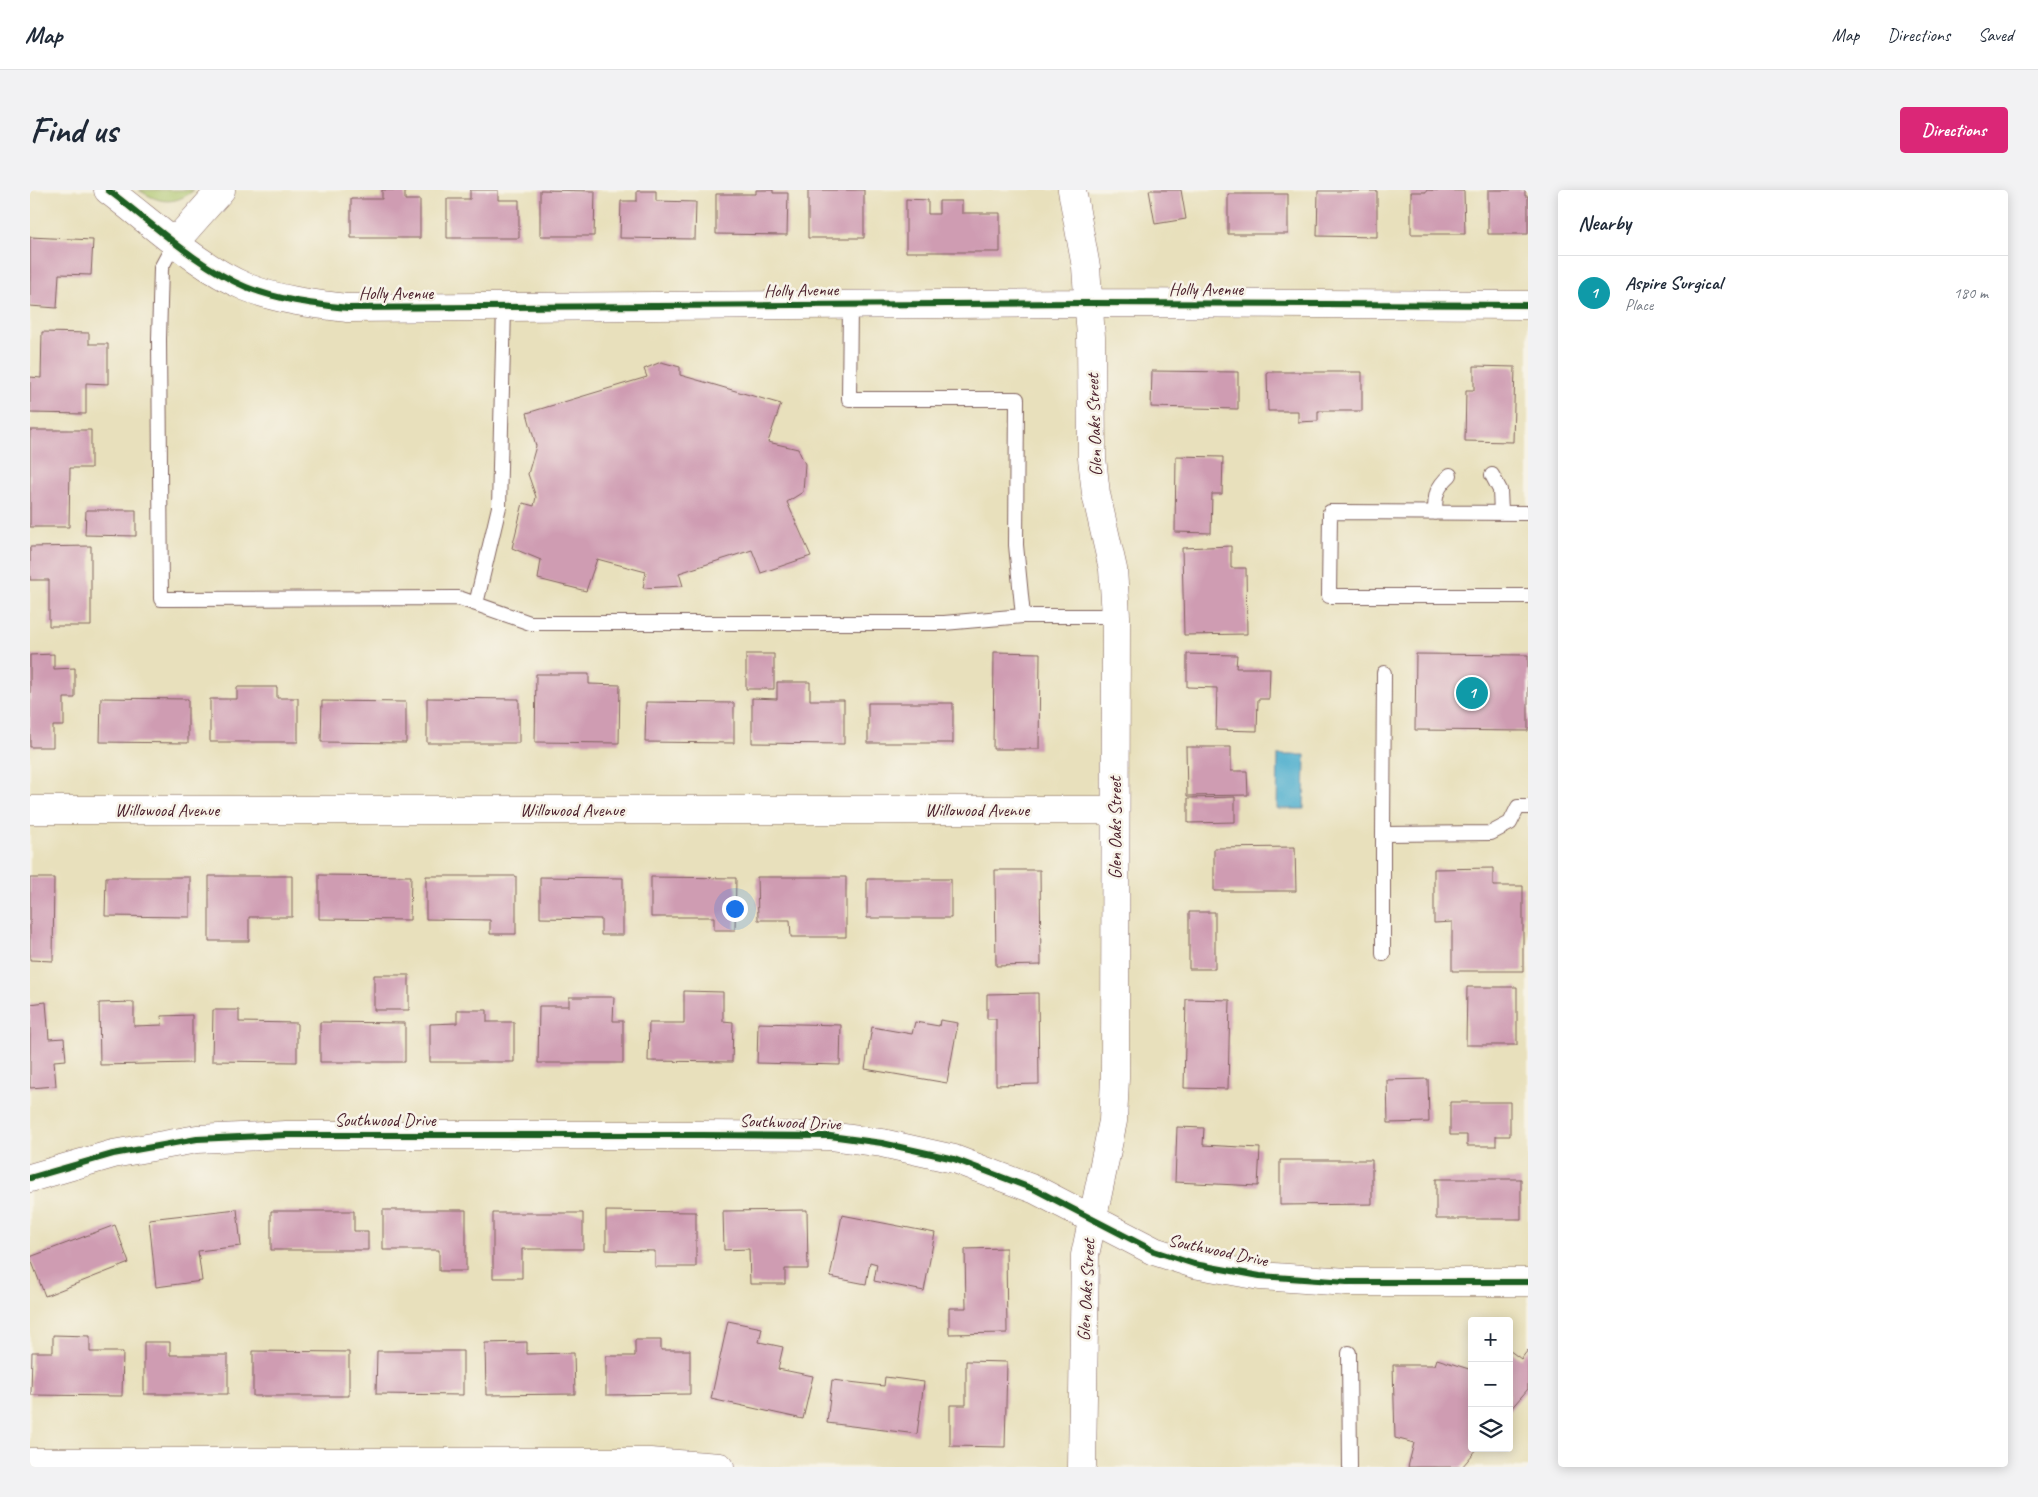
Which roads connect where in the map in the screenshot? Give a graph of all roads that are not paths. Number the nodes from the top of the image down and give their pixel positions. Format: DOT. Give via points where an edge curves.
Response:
graph roads {
  1 [pos="108,190"];
  2 [pos="221,190"];
  3 [pos="1072,190"];
  4 [pos="175,242"];
  5 [pos="1088,302"];
  6 [pos="850,305"];
  7 [pos="1528,305"];
  8 [pos="504,307"];
  9 [pos="1492,475"];
  10 [pos="1450,476"];
  11 [pos="1435,513"];
  12 [pos="1500,513"];
  13 [pos="1528,513"];
  14 [pos="1528,596"];
  15 [pos="476,604"];
  16 [pos="1023,616"];
  17 [pos="1116,616"];
  18 [pos="1384,673"];
  19 [pos="1528,807"];
  20 [pos="30,810"];
  21 [pos="1114,810"];
  22 [pos="1383,834"];
  23 [pos="1383,954"];
  24 [pos="30,1178"];
  25 [pos="1092,1218"];
  26 [pos="1528,1282"];
  27 [pos="1348,1353"];
  28 [pos="30,1462"];
  29 [pos="720,1467"];
  30 [pos="1082,1467"];
  31 [pos="1350,1467"];
  1 -- 4 [label="street, Holly Avenue"];
  2 -- 4 [label="street"];
  3 -- 5 [label="street, Glen Oaks Street" via="1086,267"];
  4 -- 8 [label="street, Holly Avenue" via="214,271 238,283 296,301 347,308"];
  4 -- 15 [label="lane" via="161,268 158,339 161,599 459,598"];
  5 -- 6 [label="street, Holly Avenue"];
  5 -- 7 [label="street, Holly Avenue"];
  5 -- 17 [label="street, Glen Oaks Street" via="1092,458 1096,494 1113,569"];
  6 -- 8 [label="street, Holly Avenue"];
  6 -- 16 [label="lane" via="849,400 1017,399 1016,545"];
  8 -- 15 [label="lane" via="499,507"];
  9 -- 12 [label="lane" via="1500,490"];
  10 -- 11 [label="lane" via="1435,496"];
  11 -- 12 [label="lane"];
  11 -- 14 [label="lane" via="1330,512 1329,596"];
  12 -- 13 [label="lane"];
  15 -- 16 [label="lane" via="530,623 944,623"];
  16 -- 17 [label="lane"];
  17 -- 21 [label="street, Glen Oaks Street"];
  18 -- 22 [label="lane"];
  19 -- 22 [label="lane" via="1518,807 1510,823 1491,834"];
  20 -- 21 [label="street, Willowood Avenue"];
  21 -- 25 [label="street, Glen Oaks Street" via="1113,1121"];
  22 -- 23 [label="lane"];
  24 -- 25 [label="street, Southwood Drive" via="113,1154 197,1139 286,1135 830,1136 882,1142 954,1159 1036,1190"];
  25 -- 26 [label="street, Southwood Drive" via="1154,1251 1194,1264 1260,1276 1348,1282"];
  25 -- 30 [label="street, Glen Oaks Street" via="1085,1264"];
  27 -- 31 [label="lane"];
  28 -- 29 [label="street" via="650,1462"];
}
